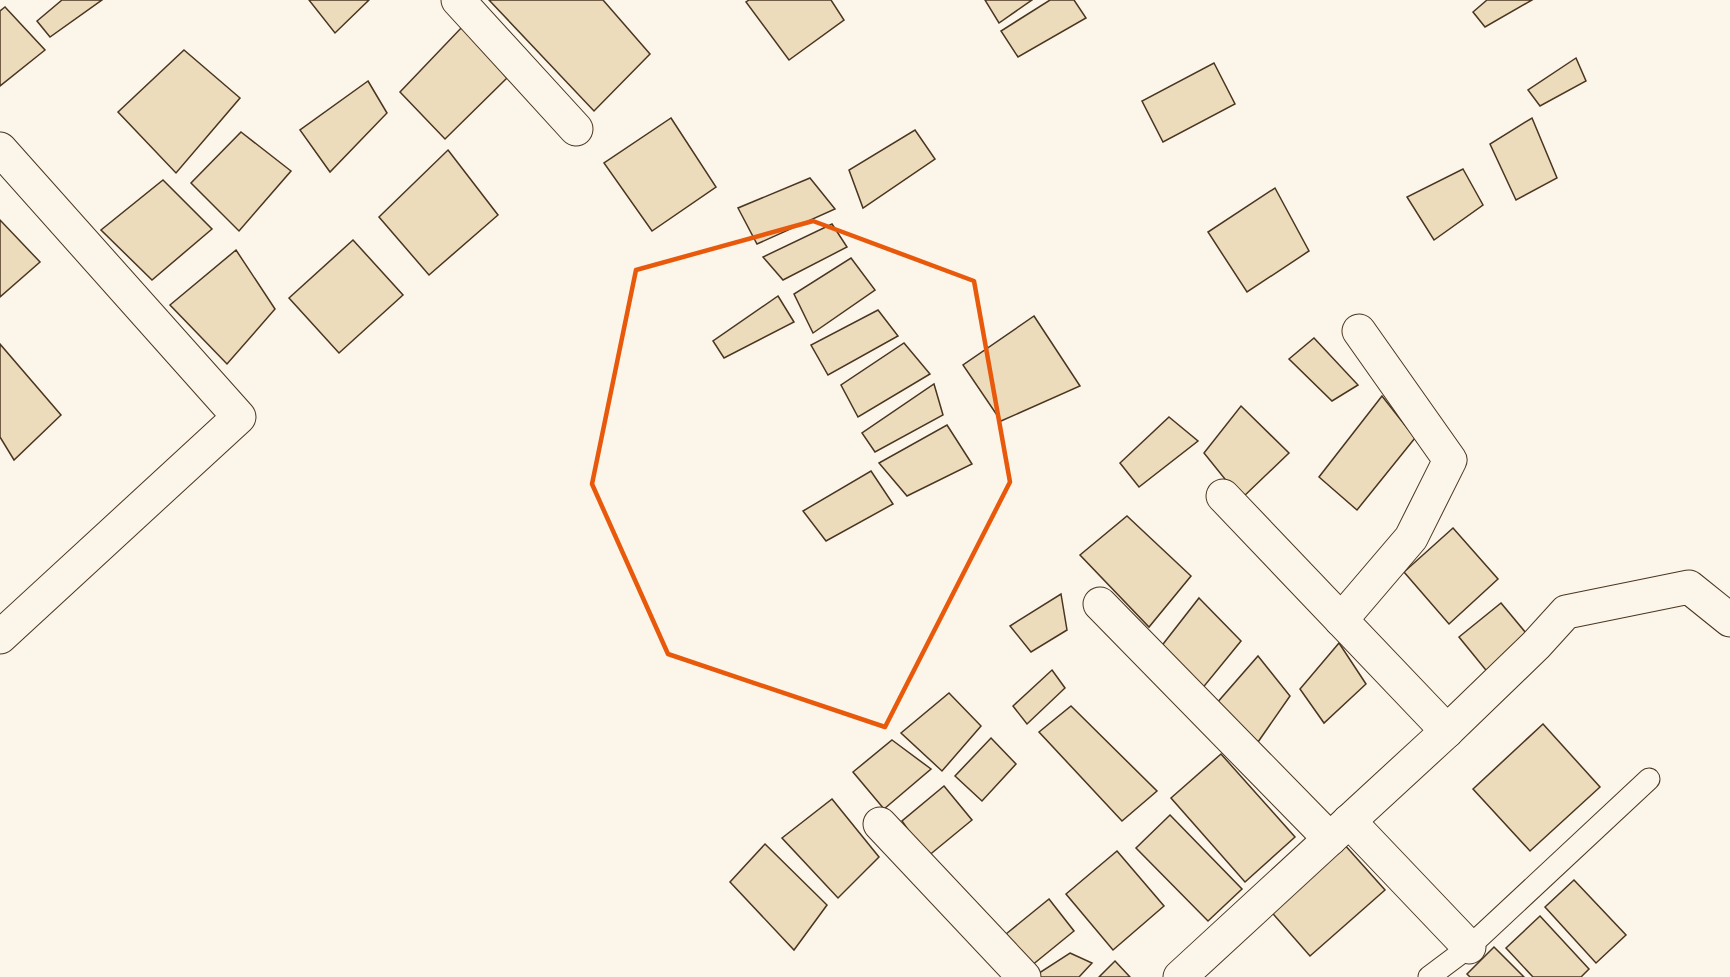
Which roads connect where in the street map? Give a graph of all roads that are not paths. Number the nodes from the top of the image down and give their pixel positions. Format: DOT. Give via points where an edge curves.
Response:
graph roads {
  1 [pos="458,0"];
  2 [pos="576,129"];
  3 [pos="0,149"];
  4 [pos="1359,331"];
  5 [pos="1223,496"];
  6 [pos="1100,604"];
  7 [pos="1341,620"];
  8 [pos="1730,620"];
  9 [pos="0,637"];
  10 [pos="1447,731"];
  11 [pos="1649,779"];
  12 [pos="880,825"];
  13 [pos="1340,830"];
  14 [pos="1468,947"];
  15 [pos="1024,977"];
  16 [pos="1180,977"];
  17 [pos="1429,977"];
  1 -- 2 [label="street"];
  3 -- 9 [label="street" via="238,417"];
  4 -- 7 [label="street" via="1450,460 1411,538"];
  5 -- 7 [label="street"];
  6 -- 13 [label="street"];
  7 -- 10 [label="street"];
  8 -- 10 [label="street" via="1689,587 1566,612"];
  10 -- 13 [label="street"];
  11 -- 14 [label="lane"];
  12 -- 15 [label="street"];
  13 -- 14 [label="street"];
  13 -- 16 [label="street"];
  14 -- 17 [label="lane"];
}
